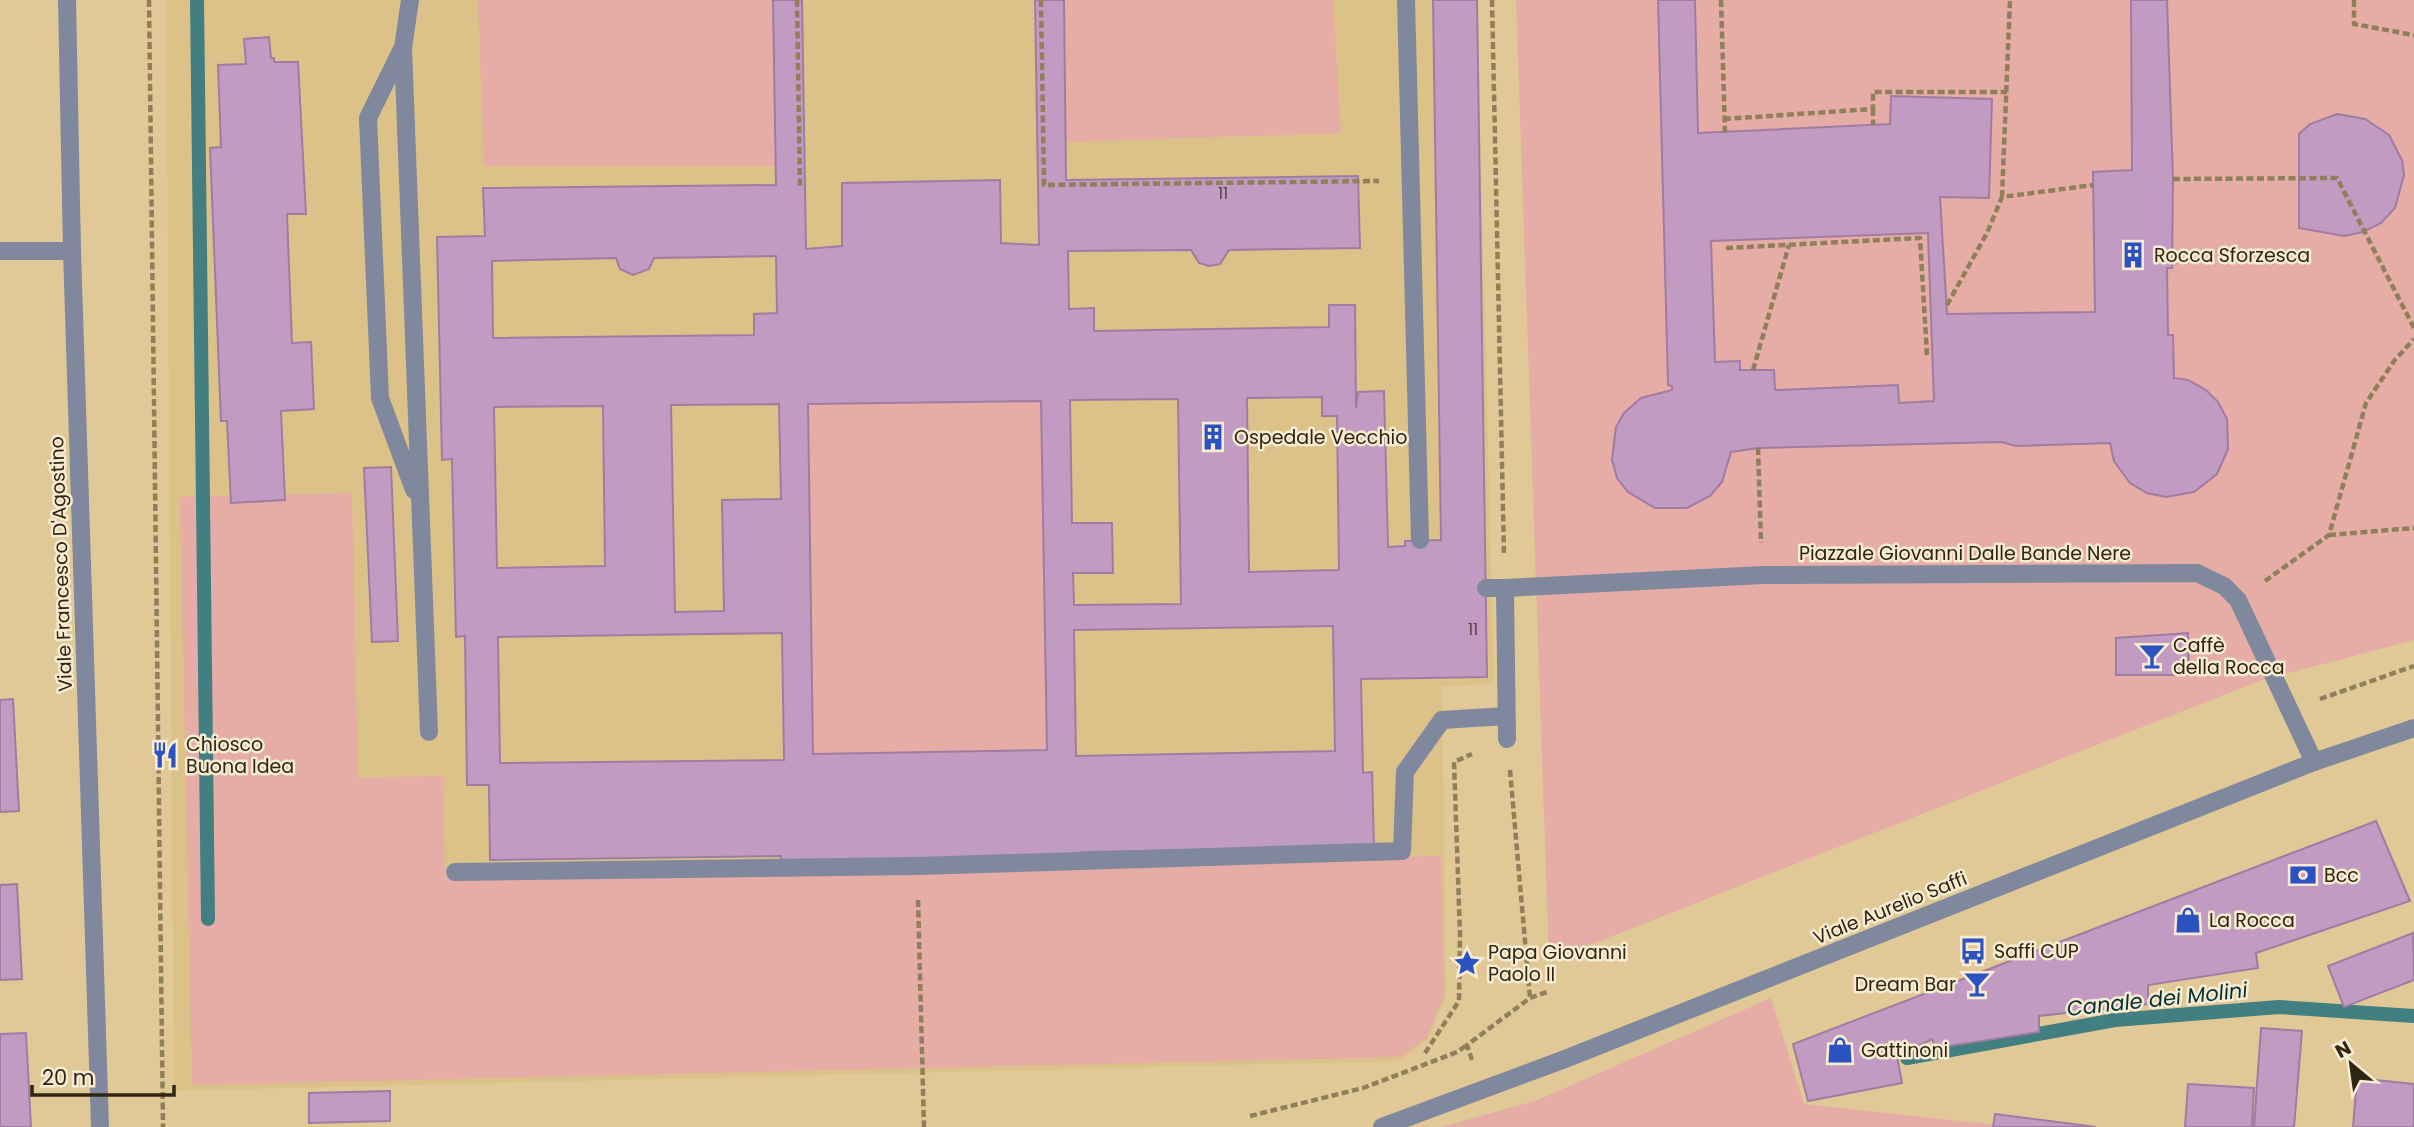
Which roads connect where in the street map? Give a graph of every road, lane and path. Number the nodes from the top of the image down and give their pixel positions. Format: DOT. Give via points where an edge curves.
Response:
graph roads {
  1 [pos="68,0"];
  2 [pos="149,0"];
  3 [pos="410,0"];
  4 [pos="797,0"];
  5 [pos="1041,0"];
  6 [pos="1406,0"];
  7 [pos="1492,0"];
  8 [pos="1721,0"];
  9 [pos="2010,0"];
  10 [pos="2354,0"];
  11 [pos="2414,35"];
  12 [pos="403,48"];
  13 [pos="2007,92"];
  14 [pos="1872,109"];
  15 [pos="1724,118"];
  16 [pos="1873,125"];
  17 [pos="1725,132"];
  18 [pos="2173,179"];
  19 [pos="1358,181"];
  20 [pos="2092,185"];
  21 [pos="800,188"];
  22 [pos="2002,197"];
  23 [pos="1858,235"];
  24 [pos="1860,242"];
  25 [pos="1789,245"];
  26 [pos="1726,248"];
  27 [pos="0,251"];
  28 [pos="72,251"];
  29 [pos="1947,305"];
  30 [pos="2414,328"];
  31 [pos="2414,339"];
  32 [pos="1927,355"];
  33 [pos="1753,370"];
  34 [pos="1758,448"];
  35 [pos="420,506"];
  36 [pos="2414,528"];
  37 [pos="2329,535"];
  38 [pos="1420,541"];
  39 [pos="1763,575"];
  40 [pos="1486,588"];
  41 [pos="1505,588"];
  42 [pos="2238,600"];
  43 [pos="2414,666"];
  44 [pos="2290,710"];
  45 [pos="1506,716"];
  46 [pos="2414,728"];
  47 [pos="429,732"];
  48 [pos="1507,739"];
  49 [pos="2314,762"];
  50 [pos="917,866"];
  51 [pos="454,872"];
  52 [pos="1547,992"];
  53 [pos="1530,999"];
  54 [pos="1467,1045"];
  55 [pos="1425,1053"];
  56 [pos="1484,1089"];
  57 [pos="1250,1115"];
  58 [pos="100,1127"];
  59 [pos="163,1127"];
  60 [pos="924,1127"];
  61 [pos="1382,1127"];
  1 -- 28 [label="street, Viale Francesco D'Agostino"];
  2 -- 59 [label="path"];
  3 -- 12 [label="street"];
  4 -- 21 [label="path"];
  5 -- 19 [label="path" via="1044,185"];
  6 -- 38 [label="street"];
  7 -- 41 [label="path"];
  8 -- 15 [label="path"];
  9 -- 13 [label="path"];
  10 -- 11 [label="path" via="2354,24"];
  12 -- 35 [label="street"];
  12 -- 35 [label="street" via="368,118 380,398"];
  13 -- 14 [label="path" via="1873,92"];
  13 -- 22 [label="path"];
  14 -- 15 [label="path"];
  14 -- 16 [label="path"];
  15 -- 17 [label="path"];
  18 -- 30 [label="path" via="2337,178"];
  20 -- 22 [label="path"];
  22 -- 29 [label="path"];
  23 -- 24 [label="path"];
  24 -- 25 [label="path"];
  24 -- 32 [label="path" via="1920,239"];
  25 -- 26 [label="path"];
  25 -- 33 [label="path"];
  27 -- 28 [label="street"];
  28 -- 58 [label="street, Viale Francesco D'Agostino"];
  31 -- 37 [label="path" via="2366,403"];
  34 -- 39 [label="path"];
  35 -- 47 [label="street"];
  36 -- 37 [label="path"];
  37 -- 42 [label="path"];
  39 -- 41 [label="street, Piazzale Giovanni Dalle Bande Nere"];
  39 -- 42 [label="street, Piazzale Giovanni Dalle Bande Nere" via="2197,573 2224,586"];
  40 -- 41 [label="street, Piazzale Giovanni Dalle Bande Nere"];
  41 -- 45 [label="street"];
  42 -- 44 [label="street, Piazzale Giovanni Dalle Bande Nere"];
  43 -- 44 [label="path"];
  44 -- 49 [label="street, Piazzale Giovanni Dalle Bande Nere"];
  45 -- 48 [label="street"];
  45 -- 50 [label="street" via="1442,720 1405,772 1402,851"];
  46 -- 49 [label="street, Viale Aurelio Saffi"];
  48 -- 53 [label="path"];
  48 -- 55 [label="path" via="1454,762 1459,1001"];
  49 -- 56 [label="street, Viale Aurelio Saffi"];
  50 -- 51 [label="street"];
  50 -- 60 [label="path"];
  52 -- 53 [label="path"];
  53 -- 54 [label="path"];
  54 -- 56 [label="path"];
  54 -- 57 [label="path" via="1363,1088"];
  56 -- 61 [label="street, Viale Aurelio Saffi"];
}
